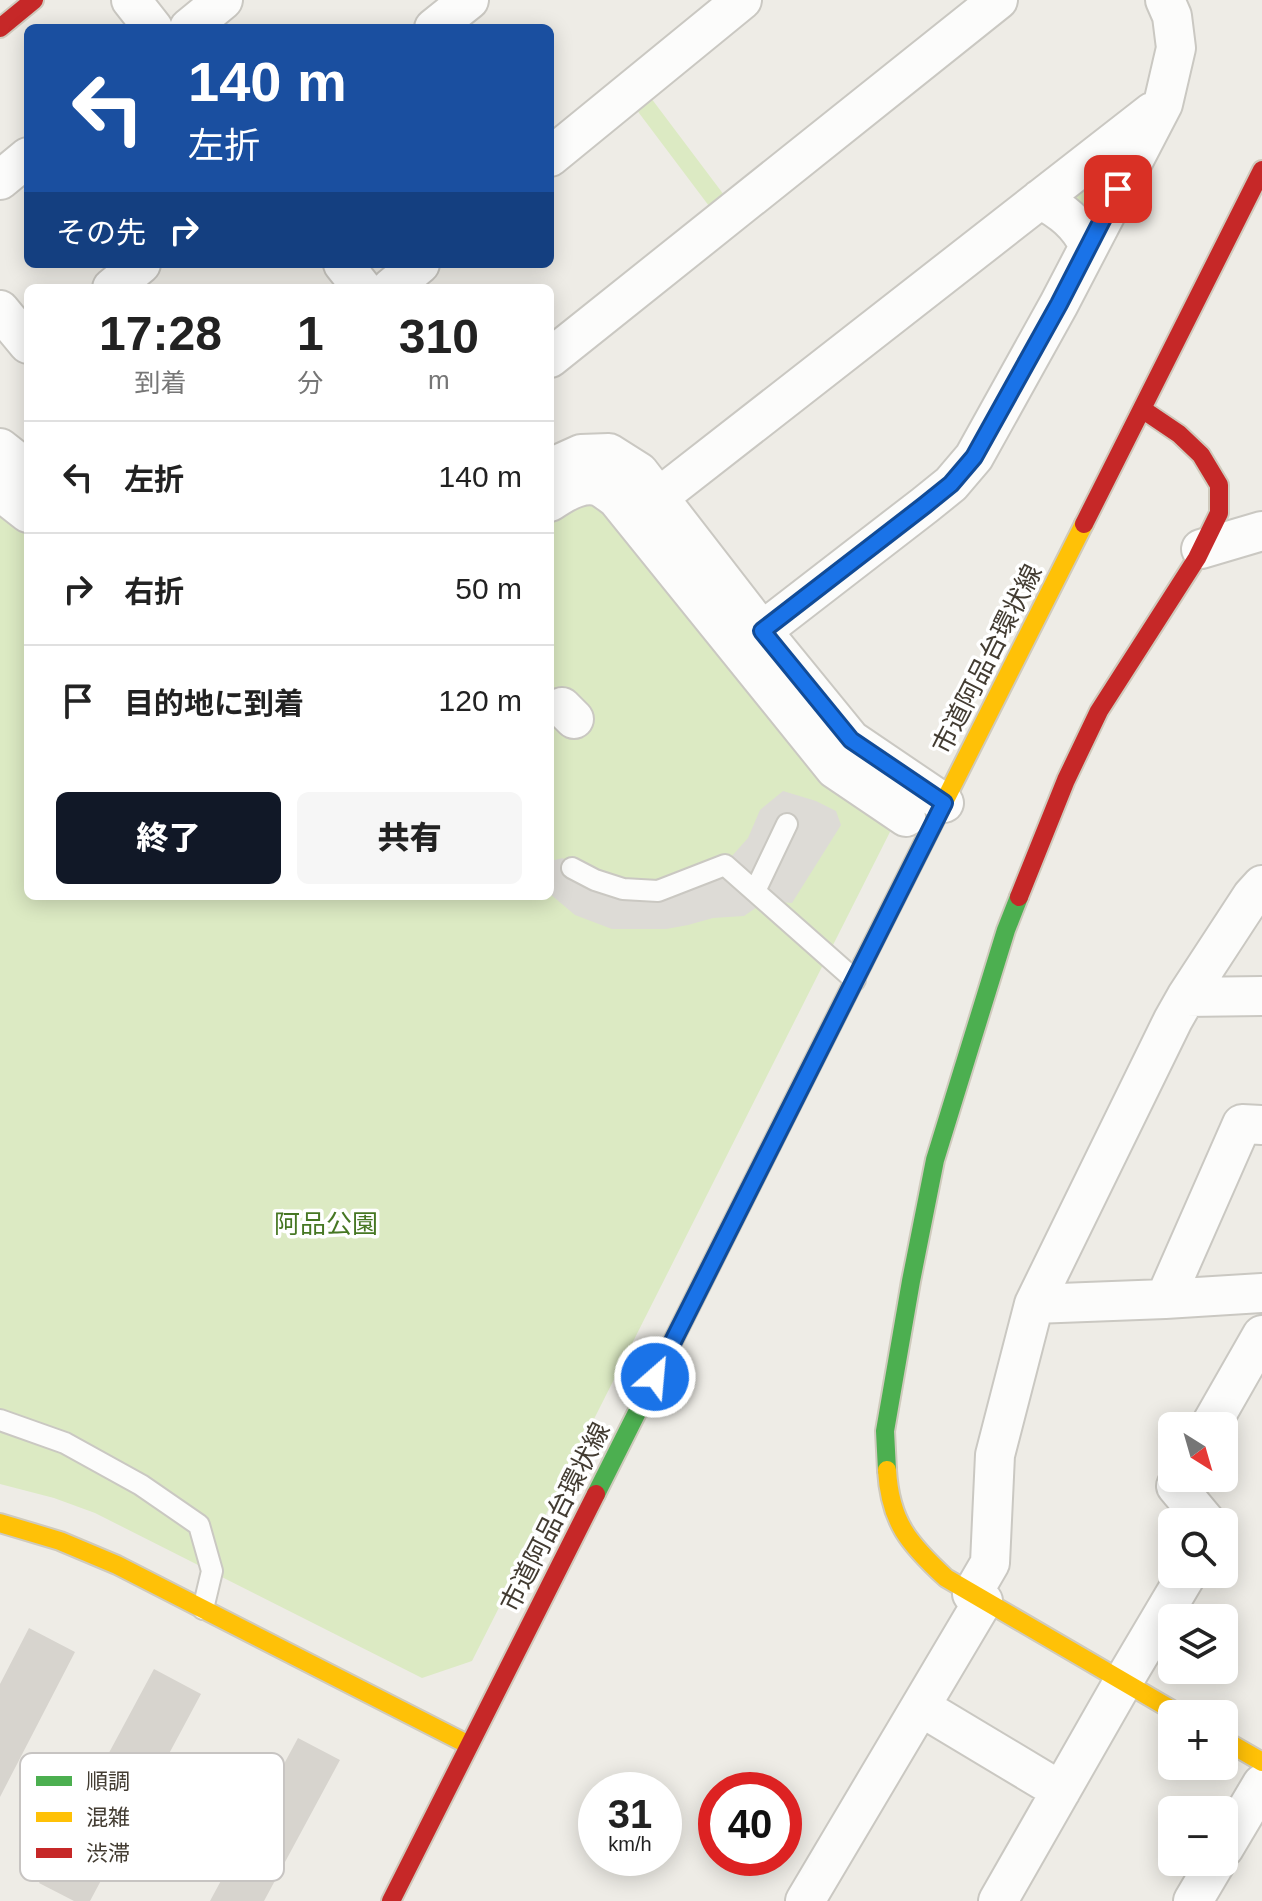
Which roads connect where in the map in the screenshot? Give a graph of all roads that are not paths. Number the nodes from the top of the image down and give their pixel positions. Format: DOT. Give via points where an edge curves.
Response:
graph roads {
  1 [pos="34,0"];
  2 [pos="131,0"];
  3 [pos="223,0"];
  4 [pos="469,0"];
  5 [pos="742,0"];
  6 [pos="998,0"];
  7 [pos="1165,0"];
  8 [pos="150,24"];
  9 [pos="194,24"];
  10 [pos="439,24"];
  11 [pos="0,28"];
  12 [pos="1163,104"];
  13 [pos="554,154"];
  14 [pos="24,160"];
  15 [pos="1262,170"];
  16 [pos="0,180"];
  17 [pos="1040,199"];
  18 [pos="1089,246"];
  19 [pos="136,268"];
  20 [pos="346,268"];
  21 [pos="415,268"];
  22 [pos="117,284"];
  23 [pos="359,284"];
  24 [pos="396,284"];
  25 [pos="0,310"];
  26 [pos="24,339"];
  27 [pos="554,355"];
  28 [pos="1142,409"];
  29 [pos="0,448"];
  30 [pos="554,466"];
  31 [pos="24,467"];
  32 [pos="0,491"];
  33 [pos="659,497"];
  34 [pos="554,499"];
  35 [pos="24,510"];
  36 [pos="1262,531"];
  37 [pos="1201,549"];
  38 [pos="762,631"];
  39 [pos="944,803"];
  40 [pos="906,817"];
  41 [pos="787,824"];
  42 [pos="572,868"];
  43 [pos="755,891"];
  44 [pos="1259,892"];
  45 [pos="855,980"];
  46 [pos="1262,996"];
  47 [pos="1186,997"];
  48 [pos="1262,1125"];
  49 [pos="1262,1293"];
  50 [pos="1165,1299"];
  51 [pos="1034,1304"];
  52 [pos="1262,1335"];
  53 [pos="1218,1412"];
  54 [pos="0,1420"];
  55 [pos="1181,1492"];
  56 [pos="1194,1508"];
  57 [pos="0,1523"];
  58 [pos="1179,1588"];
  59 [pos="978,1598"];
  60 [pos="203,1609"];
  61 [pos="1123,1682"];
  62 [pos="1158,1702"];
  63 [pos="921,1707"];
  64 [pos="469,1745"];
  65 [pos="1252,1756"];
  66 [pos="1061,1791"];
  67 [pos="1238,1802"];
  68 [pos="1208,1876"];
  69 [pos="391,1901"];
  70 [pos="805,1901"];
  71 [pos="998,1901"];
  72 [pos="1193,1901"];
  1 -- 11 [label="street"];
  2 -- 8 [label="street"];
  3 -- 9 [label="street"];
  4 -- 10 [label="street"];
  5 -- 13 [label="street"];
  6 -- 27 [label="street"];
  7 -- 12 [label="street" via="1176,48"];
  12 -- 17 [label="street"];
  12 -- 18 [label="street"];
  14 -- 16 [label="street"];
  15 -- 28 [label="street, 市道阿品台環状線"];
  17 -- 18 [label="street" via="1069,217"];
  17 -- 33 [label="street"];
  18 -- 38 [label="street" via="974,457 942,491"];
  19 -- 22 [label="street"];
  20 -- 23 [label="street"];
  21 -- 24 [label="street"];
  25 -- 26 [label="street"];
  28 -- 37 [label="street" via="1201,455 1219,485 1219,513"];
  28 -- 39 [label="street, 市道阿品台環状線"];
  29 -- 31 [label="street"];
  30 -- 33 [label="street" via="581,454 609,453 639,472"];
  32 -- 35 [label="street"];
  33 -- 38 [label="street"];
  34 -- 40 [label="street" via="581,487 599,487 617,499 835,769"];
  36 -- 37 [label="street"];
  37 -- 59 [label="street" via="1099,711 1066,780 1006,930 935,1160 885,1431 888,1493 916,1550"];
  38 -- 39 [label="street" via="851,740"];
  39 -- 45 [label="street, 市道阿品台環状線"];
  41 -- 43 [label="lane"];
  42 -- 43 [label="lane" via="623,889 658,891 725,865"];
  43 -- 45 [label="lane"];
  44 -- 47 [label="street"];
  45 -- 64 [label="street, 市道阿品台環状線"];
  46 -- 47 [label="street"];
  47 -- 51 [label="street"];
  48 -- 50 [label="street" via="1242,1124"];
  49 -- 50 [label="street"];
  50 -- 51 [label="street"];
  51 -- 59 [label="street" via="995,1455 990,1563"];
  52 -- 53 [label="street"];
  54 -- 60 [label="lane" via="65,1443 199,1525 212,1571"];
  55 -- 56 [label="street"];
  57 -- 60 [label="street" via="80,1548"];
  58 -- 61 [label="street"];
  59 -- 61 [label="street"];
  59 -- 63 [label="street"];
  60 -- 64 [label="street"];
  61 -- 62 [label="street"];
  61 -- 66 [label="street"];
  63 -- 66 [label="street"];
  63 -- 70 [label="street"];
  64 -- 69 [label="street, 市道阿品台環状線"];
  65 -- 67 [label="street"];
  66 -- 71 [label="street"];
  68 -- 72 [label="street"];
}
